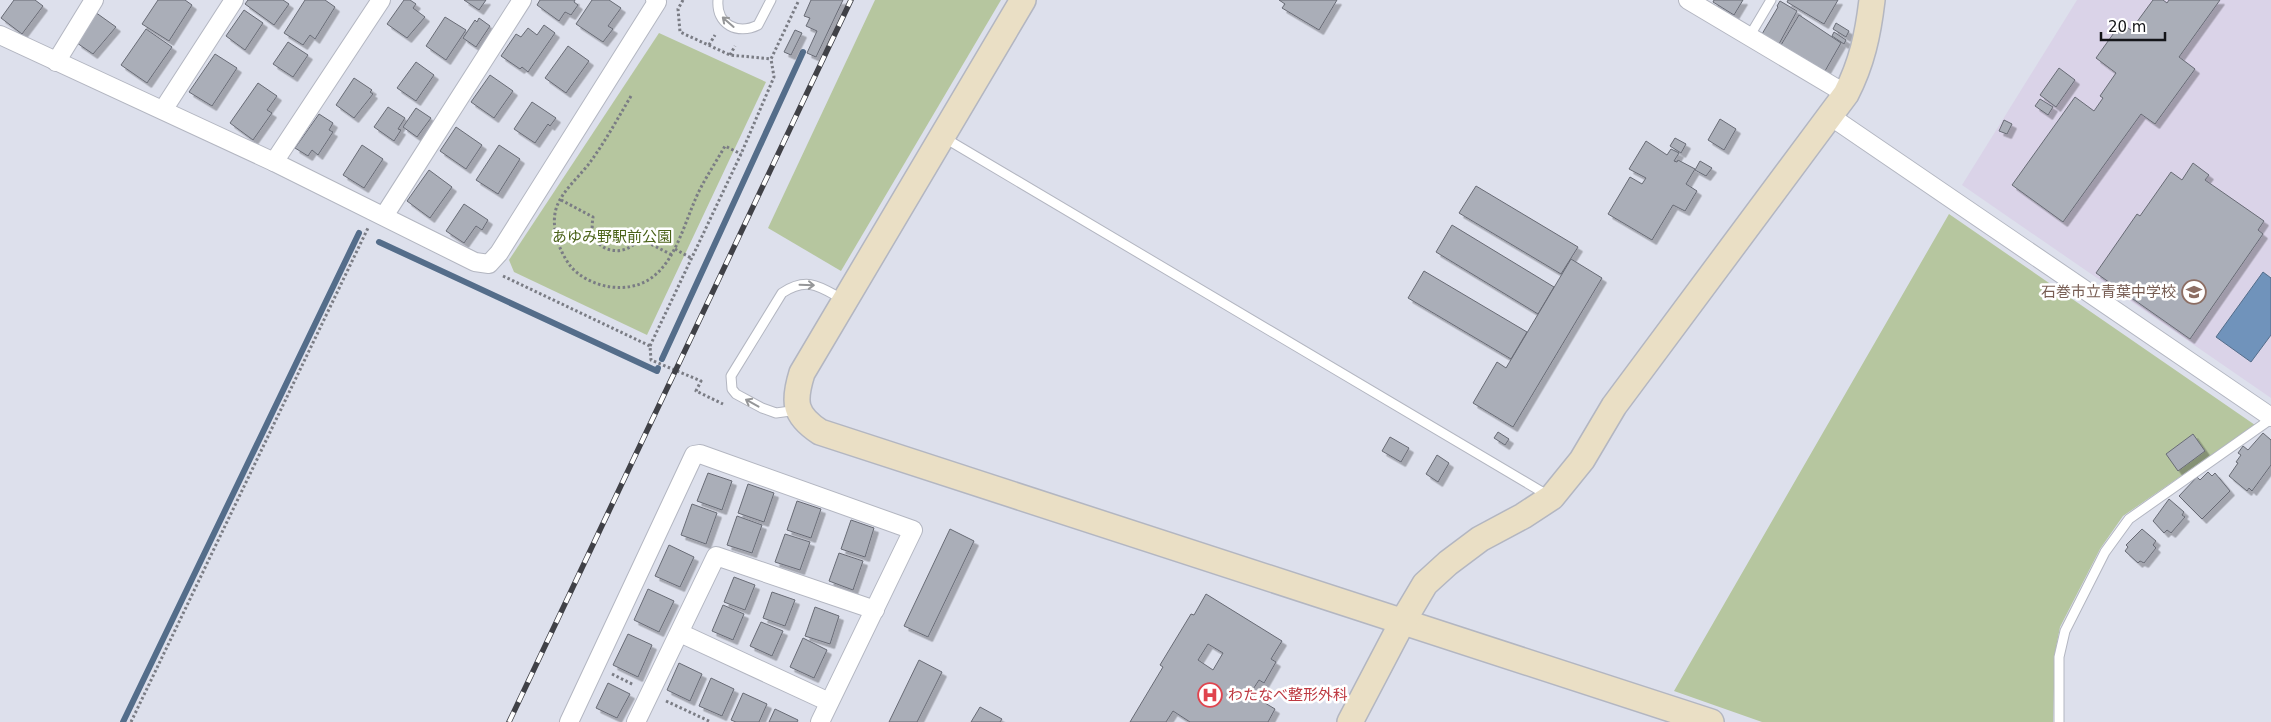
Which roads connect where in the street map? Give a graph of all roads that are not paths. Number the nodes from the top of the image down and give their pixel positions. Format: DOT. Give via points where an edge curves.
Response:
graph roads {
  1 [pos="94,0"];
  2 [pos="234,0"];
  3 [pos="381,0"];
  4 [pos="522,0"];
  5 [pos="655,0"];
  6 [pos="718,0"];
  7 [pos="771,0"];
  8 [pos="1023,0"];
  9 [pos="1688,0"];
  10 [pos="1771,0"];
  11 [pos="1872,0"];
  12 [pos="0,35"];
  13 [pos="1749,37"];
  14 [pos="56,62"];
  15 [pos="1846,94"];
  16 [pos="163,110"];
  17 [pos="1830,116"];
  18 [pos="942,136"];
  19 [pos="274,162"];
  20 [pos="380,214"];
  21 [pos="844,301"];
  22 [pos="798,410"];
  23 [pos="2271,418"];
  24 [pos="1552,497"];
  25 [pos="875,610"];
  26 [pos="1403,621"];
  27 [pos="680,633"];
  28 [pos="829,702"];
  29 [pos="569,722"];
  30 [pos="636,722"];
  31 [pos="820,722"];
  32 [pos="1350,722"];
  33 [pos="1711,722"];
  34 [pos="2059,722"];
  1 -- 14 [label="street"];
  2 -- 16 [label="street"];
  3 -- 19 [label="street"];
  4 -- 20 [label="street"];
  5 -- 20 [label="street" via="657,2 489,264 475,262"];
  7 -- 6 [label="lane, one-way" via="758,24 743,30 725,22"];
  8 -- 18 [label="street"];
  9 -- 13 [label="street"];
  10 -- 13 [label="lane"];
  11 -- 15 [label="street" via="1858,71"];
  12 -- 14 [label="street"];
  13 -- 15 [label="street"];
  14 -- 16 [label="street"];
  15 -- 17 [label="street"];
  16 -- 19 [label="street"];
  17 -- 23 [label="street"];
  17 -- 24 [label="street" via="1614,406 1582,460"];
  18 -- 21 [label="street"];
  18 -- 24 [label="lane"];
  19 -- 20 [label="street"];
  21 -- 22 [label="street" via="802,374 795,394"];
  22 -- 21 [label="lane, one-way" via="776,413 762,408 736,394 732,389 731,376 782,293 807,283"];
  22 -- 26 [label="street" via="806,423 820,432"];
  23 -- 34 [label="lane" via="2129,519 2105,552 2065,631 2059,657"];
  24 -- 26 [label="street" via="1480,539 1448,563 1425,584"];
  25 -- 27 [label="street" via="716,556"];
  25 -- 28 [label="street"];
  25 -- 29 [label="street" via="913,530 700,454 694,456"];
  26 -- 32 [label="street"];
  26 -- 33 [label="street"];
  27 -- 28 [label="street"];
  27 -- 30 [label="street"];
  28 -- 31 [label="street"];
}
